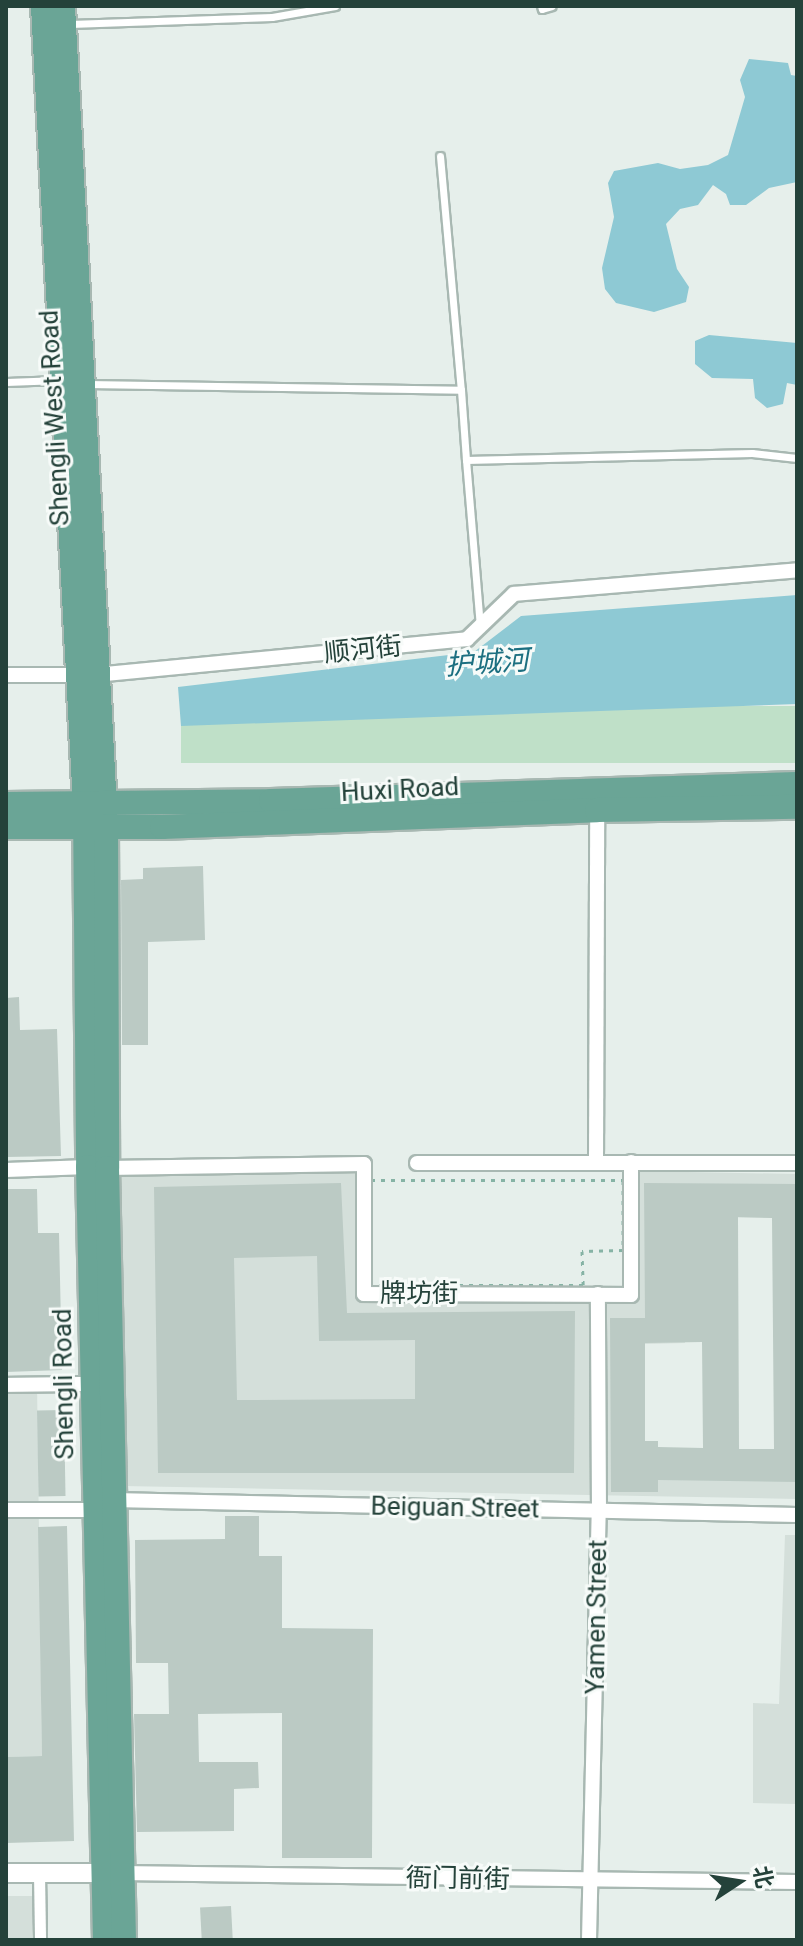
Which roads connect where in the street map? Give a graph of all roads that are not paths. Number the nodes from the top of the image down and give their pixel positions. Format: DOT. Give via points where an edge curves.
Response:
graph roads {
  1 [pos="43,6"];
  2 [pos="335,6"];
  3 [pos="541,6"];
  4 [pos="552,6"];
  5 [pos="63,15"];
  6 [pos="440,156"];
  7 [pos="6,382"];
  8 [pos="71,382"];
  9 [pos="461,390"];
  10 [pos="797,458"];
  11 [pos="466,460"];
  12 [pos="797,570"];
  13 [pos="480,627"];
  14 [pos="6,675"];
  15 [pos="85,675"];
  16 [pos="797,784"];
  17 [pos="6,804"];
  18 [pos="797,807"];
  19 [pos="597,810"];
  20 [pos="95,815"];
  21 [pos="6,827"];
  22 [pos="596,1162"];
  23 [pos="631,1162"];
  24 [pos="417,1163"];
  25 [pos="797,1163"];
  26 [pos="97,1168"];
  27 [pos="6,1170"];
  28 [pos="598,1294"];
  29 [pos="92,1384"];
  30 [pos="6,1385"];
  31 [pos="104,1505"];
  32 [pos="6,1510"];
  33 [pos="599,1511"];
  34 [pos="797,1515"];
  35 [pos="6,1873"];
  36 [pos="39,1873"];
  37 [pos="110,1873"];
  38 [pos="591,1881"];
  39 [pos="797,1882"];
  40 [pos="40,1940"];
  41 [pos="105,1940"];
  42 [pos="124,1940"];
  43 [pos="589,1940"];
  1 -- 8 [label="main road, Shengli West Road"];
  2 -- 5 [label="lane" via="272,17"];
  3 -- 4 [label="lane"];
  5 -- 8 [label="main road, Shengli West Road"];
  6 -- 9 [label="lane"];
  7 -- 8 [label="lane"];
  8 -- 9 [label="lane"];
  8 -- 15 [label="main road, Shengli West Road"];
  9 -- 11 [label="lane"];
  10 -- 11 [label="lane" via="752,453"];
  11 -- 13 [label="lane"];
  12 -- 13 [label="street, 顺河街" via="514,594"];
  13 -- 15 [label="street, 顺河街" via="467,639"];
  14 -- 15 [label="street, 顺河街"];
  15 -- 20 [label="main road, Shengli West Road"];
  16 -- 20 [label="main road, Huxi Road"];
  17 -- 20 [label="main road, Huxi Road"];
  18 -- 19 [label="main road, Huxi Road"];
  19 -- 20 [label="main road, Huxi Road"];
  19 -- 22 [label="street"];
  20 -- 21 [label="main road, Huxi Road"];
  20 -- 26 [label="main road, Shengli Road"];
  22 -- 23 [label="street"];
  22 -- 24 [label="street"];
  23 -- 25 [label="street"];
  23 -- 28 [label="street, 牌坊街" via="631,1295"];
  26 -- 27 [label="street"];
  26 -- 28 [label="street, 牌坊街" via="364,1164 364,1294"];
  26 -- 29 [label="main road, Shengli Road"];
  26 -- 31 [label="main road, Shengli Road"];
  28 -- 33 [label="street, Yamen Street"];
  29 -- 30 [label="street"];
  29 -- 31 [label="main road, Shengli Road"];
  31 -- 32 [label="street, Beiguan Street"];
  31 -- 33 [label="street, Beiguan Street"];
  31 -- 37 [label="main road, Shengli Road"];
  33 -- 34 [label="street, Beiguan Street"];
  33 -- 38 [label="street, Yamen Street"];
  35 -- 36 [label="street"];
  36 -- 37 [label="street"];
  36 -- 40 [label="street"];
  37 -- 38 [label="street, 衙门前街"];
  37 -- 41 [label="main road, Shengli Road"];
  37 -- 42 [label="main road, Shengli Road"];
  38 -- 39 [label="street, 衙门前街"];
  38 -- 43 [label="street, Yamen Street"];
}
